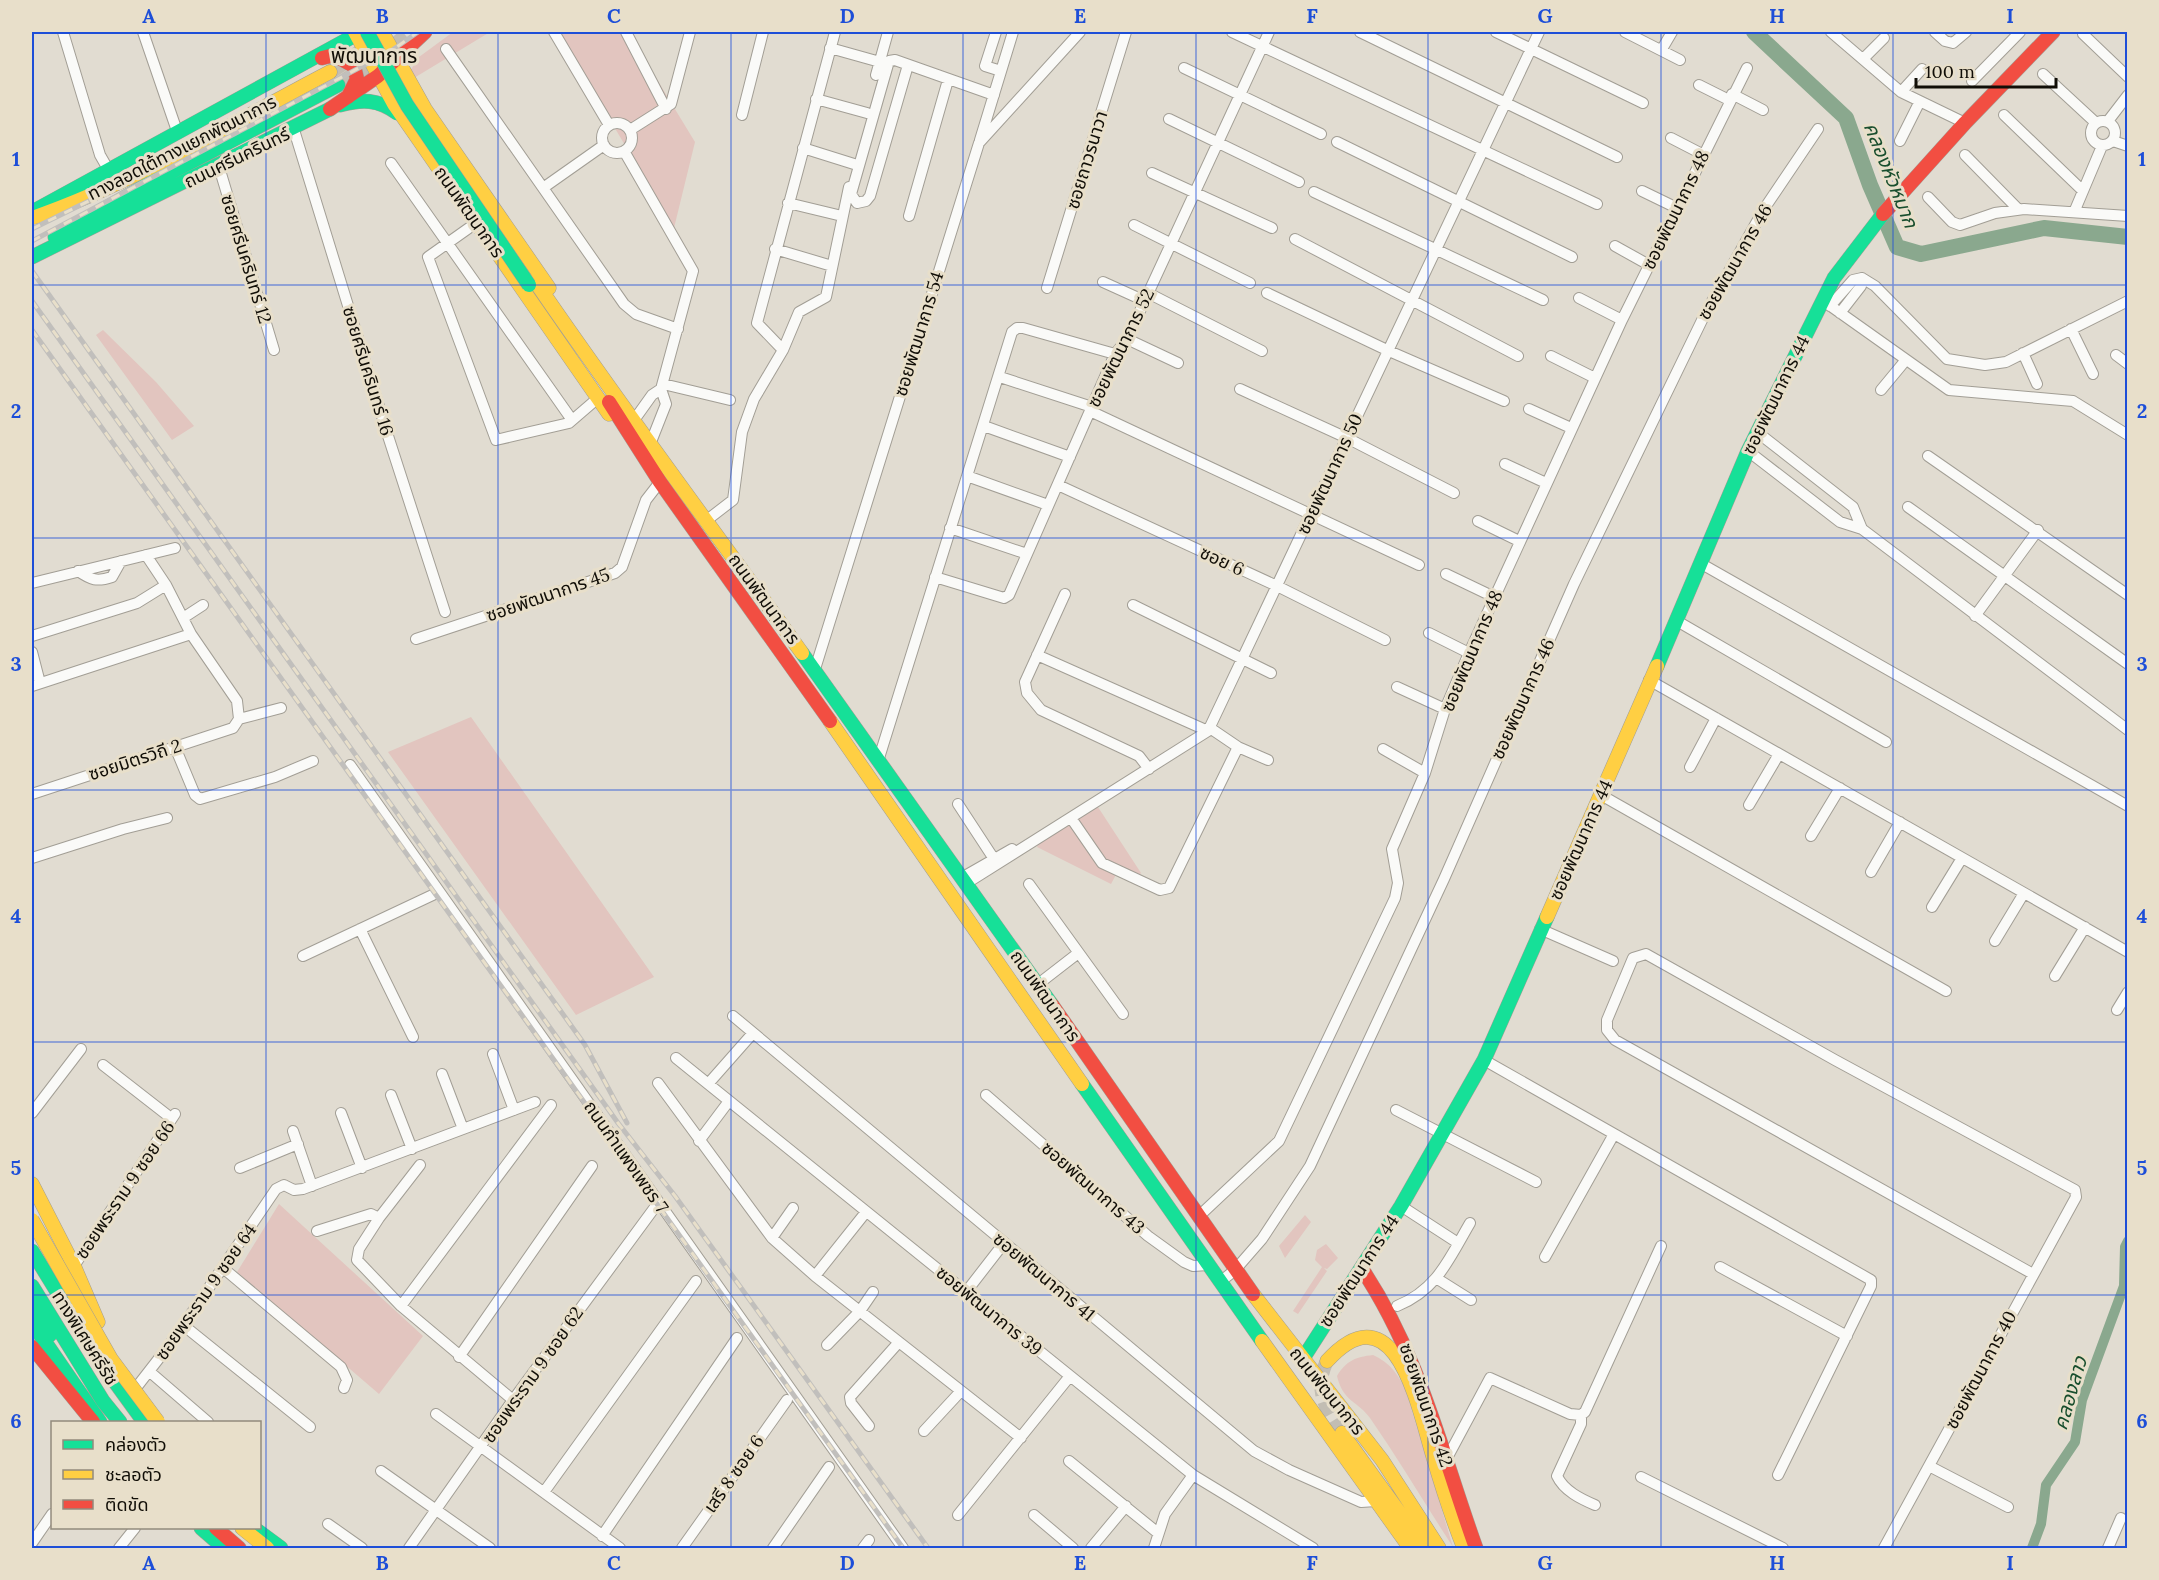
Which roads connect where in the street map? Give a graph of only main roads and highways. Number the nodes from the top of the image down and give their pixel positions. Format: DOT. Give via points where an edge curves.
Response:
graph roads {
  1 [pos="359,32"];
  2 [pos="373,32"];
  3 [pos="382,32"];
  4 [pos="2053,32"];
  5 [pos="421,36"];
  6 [pos="316,59"];
  7 [pos="396,59"];
  8 [pos="330,72"];
  9 [pos="378,76"];
  10 [pos="408,81"];
  11 [pos="338,85"];
  12 [pos="341,103"];
  13 [pos="405,120"];
  14 [pos="457,155"];
  15 [pos="440,170"];
  16 [pos="32,212"];
  17 [pos="32,218"];
  18 [pos="32,249"];
  19 [pos="32,257"];
  20 [pos="532,283"];
  21 [pos="651,442"];
  22 [pos="635,446"];
  23 [pos="32,1184"];
  24 [pos="32,1220"];
  25 [pos="32,1233"];
  26 [pos="32,1251"];
  27 [pos="1362,1269"];
  28 [pos="32,1286"];
  29 [pos="32,1306"];
  30 [pos="32,1323"];
  31 [pos="32,1347"];
  32 [pos="1302,1360"];
  33 [pos="1327,1361"];
  34 [pos="133,1394"];
  35 [pos="92,1421"];
  36 [pos="99,1421"];
  37 [pos="106,1421"];
  38 [pos="119,1421"];
  39 [pos="143,1421"];
  40 [pos="155,1421"];
  41 [pos="155,1421"];
  42 [pos="1342,1433"];
  43 [pos="203,1529"];
  44 [pos="218,1529"];
  45 [pos="244,1529"];
  46 [pos="257,1529"];
  47 [pos="224,1548"];
  48 [pos="239,1548"];
  49 [pos="267,1548"];
  50 [pos="281,1548"];
  51 [pos="1410,1548"];
  52 [pos="1425,1548"];
  53 [pos="1439,1548"];
  54 [pos="1464,1548"];
  55 [pos="1476,1548"];
  1 -- 6 [label="main road"];
  1 -- 9 [label="main road, ถนนพัฒนาการ"];
  1 -- 20 [label="main road, ถนนพัฒนาการ, bridge"];
  2 -- 20 [label="main road, ถนนพัฒนาการ" via="412,102"];
  3 -- 7 [label="main road, ถนนพัฒนาการ"];
  4 -- 27 [label="main road, ซอยพัฒนาการ 44" via="1867,232 1834,278 1831,306 1757,432 1484,1060"];
  5 -- 7 [label="main road, ถนนศรีนครินทร์"];
  5 -- 10 [label="main road" via="409,62"];
  6 -- 12 [label="main road" via="334,55 354,66 357,79"];
  6 -- 16 [label="main road"];
  7 -- 9 [label="main road, ถนนศรีนครินทร์"];
  7 -- 10 [label="main road, ถนนพัฒนาการ"];
  8 -- 17 [label="main road, ทางลอดใต้ทางแยกพัฒนาการ" via="126,178"];
  9 -- 12 [label="main road, ถนนศรีนครินทร์"];
  9 -- 13 [label="main road, ถนนพัฒนาการ"];
  10 -- 14 [label="main road, ถนนพัฒนาการ"];
  11 -- 18 [label="main road, ทางลอดใต้ทางแยกพัฒนาการ"];
  12 -- 13 [label="main road" via="372,99"];
  12 -- 19 [label="main road, ถนนศรีนครินทร์" via="294,130"];
  13 -- 15 [label="main road, ถนนพัฒนาการ"];
  14 -- 15 [label="main road" via="441,161"];
  14 -- 21 [label="main road, ถนนพัฒนาการ"];
  15 -- 22 [label="main road, ถนนพัฒนาการ"];
  20 -- 21 [label="main road, ถนนพัฒนาการ"];
  20 -- 22 [label="main road, ถนนพัฒนาการ"];
  21 -- 32 [label="main road, ถนนพัฒนาการ" via="879,758 1198,1218"];
  22 -- 51 [label="main road, ถนนพัฒนาการ"];
  23 -- 34 [label="main road"];
  24 -- 40 [label="main road, bridge" via="111,1359"];
  25 -- 34 [label="main road" via="83,1323"];
  26 -- 39 [label="main road, ทางพิเศษศรีรัช" via="77,1328"];
  27 -- 32 [label="main road, ซอยพัฒนาการ 44"];
  27 -- 55 [label="main road, ซอยพัฒนาการ 42" via="1411,1352"];
  28 -- 38 [label="main road, ทางพิเศษศรีรัช"];
  29 -- 37 [label="main road"];
  30 -- 36 [label="main road"];
  31 -- 35 [label="main road"];
  32 -- 53 [label="main road, ถนนพัฒนาการ" via="1382,1460"];
  33 -- 54 [label="main road" via="1342,1346 1358,1338 1376,1338 1396,1354 1410,1382"];
  34 -- 41 [label="main road"];
  42 -- 52 [label="main road"];
  43 -- 47 [label="main road"];
  44 -- 48 [label="main road"];
  45 -- 49 [label="main road"];
  46 -- 50 [label="main road"];
}
